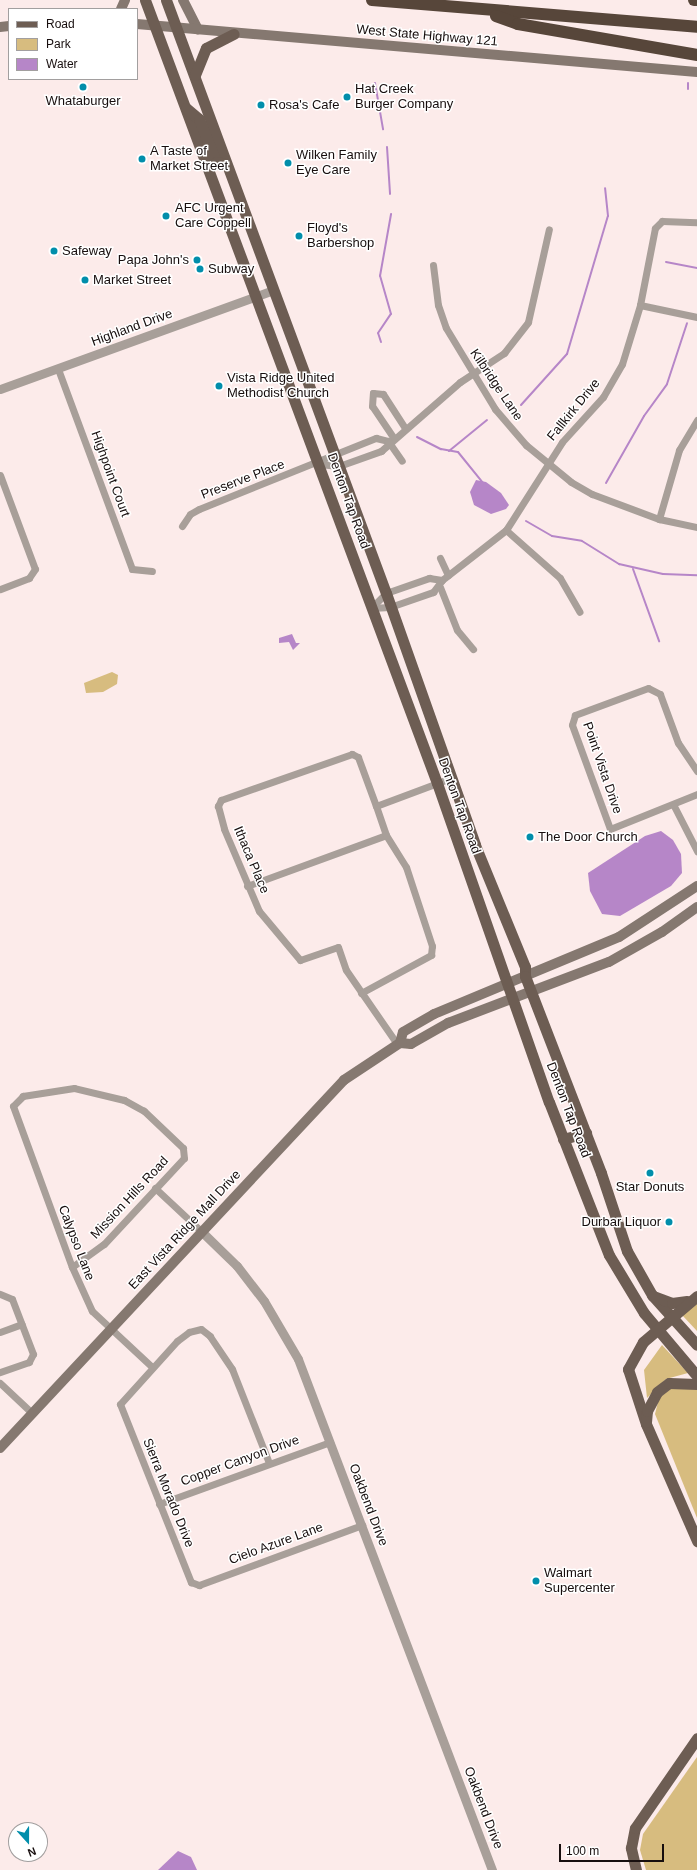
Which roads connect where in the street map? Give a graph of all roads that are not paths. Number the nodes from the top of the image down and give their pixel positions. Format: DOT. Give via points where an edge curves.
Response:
graph roads {
  1 [pos="146,0"];
  2 [pos="166,0"];
  3 [pos="183,0"];
  4 [pos="372,0"];
  5 [pos="479,10"];
  6 [pos="138,24"];
  7 [pos="155,24"];
  8 [pos="176,26"];
  9 [pos="697,27"];
  10 [pos="198,29"];
  11 [pos="234,34"];
  12 [pos="697,55"];
  13 [pos="697,72"];
  14 [pos="194,76"];
  15 [pos="186,108"];
  16 [pos="226,164"];
  17 [pos="212,179"];
  18 [pos="697,222"];
  19 [pos="549,229"];
  20 [pos="253,237"];
  21 [pos="433,265"];
  22 [pos="273,290"];
  23 [pos="256,296"];
  24 [pos="640,306"];
  25 [pos="697,317"];
  26 [pos="58,369"];
  27 [pos="472,374"];
  28 [pos="0,389"];
  29 [pos="697,420"];
  30 [pos="405,428"];
  31 [pos="391,439"];
  32 [pos="334,453"];
  33 [pos="402,461"];
  34 [pos="548,463"];
  35 [pos="319,464"];
  36 [pos="339,466"];
  37 [pos="0,475"];
  38 [pos="659,519"];
  39 [pos="182,526"];
  40 [pos="697,527"];
  41 [pos="506,530"];
  42 [pos="440,558"];
  43 [pos="152,571"];
  44 [pos="443,580"];
  45 [pos="0,589"];
  46 [pos="386,593"];
  47 [pos="390,607"];
  48 [pos="371,608"];
  49 [pos="580,612"];
  50 [pos="473,650"];
  51 [pos="697,771"];
  52 [pos="451,778"];
  53 [pos="437,783"];
  54 [pos="697,794"];
  55 [pos="376,806"];
  56 [pos="674,806"];
  57 [pos="386,834"];
  58 [pos="697,851"];
  59 [pos="247,886"];
  60 [pos="697,886"];
  61 [pos="697,907"];
  62 [pos="525,976"];
  63 [pos="508,983"];
  64 [pos="531,992"];
  65 [pos="361,993"];
  66 [pos="513,999"];
  67 [pos="398,1043"];
  68 [pos="13,1106"];
  69 [pos="586,1133"];
  70 [pos="563,1138"];
  71 [pos="155,1188"];
  72 [pos="201,1232"];
  73 [pos="72,1266"];
  74 [pos="0,1294"];
  75 [pos="652,1296"];
  76 [pos="697,1296"];
  77 [pos="687,1301"];
  78 [pos="646,1315"];
  79 [pos="670,1318"];
  80 [pos="22,1324"];
  81 [pos="657,1328"];
  82 [pos="109,1329"];
  83 [pos="0,1332"];
  84 [pos="697,1345"];
  85 [pos="675,1348"];
  86 [pos="638,1350"];
  87 [pos="697,1364"];
  88 [pos="151,1366"];
  89 [pos="0,1372"];
  90 [pos="697,1376"];
  91 [pos="0,1383"];
  92 [pos="697,1384"];
  93 [pos="32,1413"];
  94 [pos="646,1424"];
  95 [pos="330,1442"];
  96 [pos="0,1448"];
  97 [pos="269,1462"];
  98 [pos="159,1504"];
  99 [pos="362,1525"];
  100 [pos="697,1541"];
  101 [pos="199,1585"];
  102 [pos="697,1738"];
  103 [pos="492,1870"];
  104 [pos="636,1870"];
  1 -- 7 [label="main road, Denton Tap Road"];
  2 -- 8 [label="main road"];
  3 -- 10 [label="main road"];
  4 -- 5 [label="highway"];
  5 -- 9 [label="highway"];
  5 -- 12 [label="highway" via="518,24"];
  6 -- 7 [label="main road, West State Highway 121"];
  7 -- 8 [label="main road, West State Highway 121"];
  7 -- 15 [label="main road, Denton Tap Road"];
  8 -- 10 [label="main road, West State Highway 121"];
  8 -- 14 [label="main road"];
  10 -- 11 [label="main road, West State Highway 121"];
  11 -- 13 [label="main road, West State Highway 121"];
  11 -- 14 [label="main road" via="206,48 197,62"];
  14 -- 16 [label="main road"];
  15 -- 16 [label="main road" via="199,119 216,162"];
  15 -- 17 [label="main road, Denton Tap Road"];
  16 -- 20 [label="main road"];
  17 -- 20 [label="main road" via="226,181 244,225"];
  17 -- 23 [label="main road, Denton Tap Road"];
  18 -- 24 [label="street, Fallkirk Drive" via="662,220 655,228"];
  19 -- 27 [label="street" via="528,322 504,354"];
  20 -- 22 [label="main road, Denton Tap Road"];
  21 -- 27 [label="street, Kilbridge Lane" via="438,306 446,328"];
  22 -- 23 [label="street, Highland Drive"];
  22 -- 32 [label="main road, Denton Tap Road"];
  23 -- 26 [label="street, Highland Drive"];
  23 -- 35 [label="main road, Denton Tap Road"];
  24 -- 25 [label="street"];
  24 -- 34 [label="street, Fallkirk Drive" via="614,378"];
  26 -- 28 [label="street, Highland Drive"];
  26 -- 43 [label="street, Highpoint Court" via="132,569"];
  27 -- 30 [label="street"];
  27 -- 34 [label="street, Kilbridge Lane" via="508,427"];
  29 -- 38 [label="street" via="679,450"];
  30 -- 31 [label="street"];
  30 -- 31 [label="street" via="383,394 373,393 372,406"];
  31 -- 32 [label="street" via="376,438"];
  31 -- 33 [label="street"];
  31 -- 36 [label="street" via="381,451"];
  32 -- 35 [label="street"];
  32 -- 36 [label="main road, Denton Tap Road"];
  34 -- 38 [label="street, Kilbridge Lane" via="592,494"];
  34 -- 41 [label="street, Fallkirk Drive"];
  35 -- 36 [label="street"];
  35 -- 39 [label="street, Preserve Place" via="199,509 190,514"];
  35 -- 48 [label="main road, Denton Tap Road"];
  36 -- 46 [label="main road, Denton Tap Road"];
  37 -- 45 [label="street" via="34,563 34,574"];
  38 -- 40 [label="street, Kilbridge Lane"];
  41 -- 44 [label="street, Fallkirk Drive"];
  41 -- 49 [label="street" via="560,578"];
  42 -- 44 [label="street"];
  44 -- 46 [label="street" via="429,578"];
  44 -- 47 [label="street, Fallkirk Drive"];
  44 -- 50 [label="street" via="457,630"];
  46 -- 47 [label="main road, Denton Tap Road"];
  46 -- 48 [label="street"];
  47 -- 48 [label="street, Fallkirk Drive"];
  47 -- 52 [label="main road, Denton Tap Road"];
  48 -- 53 [label="main road, Denton Tap Road"];
  51 -- 56 [label="street, Point Vista Drive" via="678,743 660,694 648,688 575,715 572,725 610,829"];
  52 -- 53 [label="street"];
  52 -- 62 [label="main road, Denton Tap Road" via="525,967"];
  53 -- 55 [label="street"];
  53 -- 63 [label="main road, Denton Tap Road"];
  54 -- 56 [label="street"];
  55 -- 57 [label="street, Ithaca Place"];
  55 -- 59 [label="street, Ithaca Place" via="358,757 352,754 221,800 218,806 224,829"];
  56 -- 58 [label="street"];
  57 -- 59 [label="street"];
  57 -- 65 [label="street, Ithaca Place" via="406,867 432,946 431,955"];
  59 -- 65 [label="street, Ithaca Place" via="259,911 294,955 300,960 338,948 346,970"];
  60 -- 62 [label="main road, East Vista Ridge Mall Drive" via="643,925"];
  61 -- 64 [label="main road, East Vista Ridge Mall Drive" via="662,932 609,962"];
  62 -- 63 [label="main road, East Vista Ridge Mall Drive"];
  62 -- 64 [label="main road, Denton Tap Road"];
  63 -- 66 [label="main road, Denton Tap Road"];
  63 -- 67 [label="main road, East Vista Ridge Mall Drive" via="434,1014 403,1032"];
  64 -- 66 [label="main road, East Vista Ridge Mall Drive"];
  64 -- 69 [label="main road, Denton Tap Road"];
  65 -- 67 [label="street, Ithaca Place"];
  66 -- 67 [label="main road, East Vista Ridge Mall Drive" via="448,1023 411,1044"];
  66 -- 70 [label="main road, Denton Tap Road"];
  67 -- 72 [label="main road, East Vista Ridge Mall Drive" via="344,1080"];
  68 -- 71 [label="street, Mission Hills Road" via="23,1096 74,1088 124,1100 144,1111 183,1148 184,1158"];
  68 -- 73 [label="street, Calypso Lane"];
  69 -- 70 [label="main road"];
  69 -- 75 [label="main road, Denton Tap Road" via="627,1252"];
  70 -- 78 [label="main road, Denton Tap Road" via="609,1255"];
  71 -- 72 [label="street, Oakbend Drive"];
  71 -- 73 [label="street, Mission Hills Road" via="104,1244"];
  72 -- 82 [label="main road, East Vista Ridge Mall Drive"];
  72 -- 95 [label="street, Oakbend Drive" via="237,1266 280,1324 298,1359"];
  73 -- 82 [label="street, Calypso Lane" via="92,1311"];
  74 -- 80 [label="street" via="11,1296"];
  75 -- 77 [label="main road" via="672,1303"];
  75 -- 79 [label="main road, Denton Tap Road"];
  76 -- 77 [label="main road"];
  77 -- 79 [label="main road"];
  78 -- 81 [label="main road, Denton Tap Road"];
  78 -- 86 [label="main road"];
  79 -- 81 [label="main road"];
  79 -- 84 [label="main road, Denton Tap Road"];
  80 -- 83 [label="street"];
  80 -- 89 [label="street" via="33,1352 32,1359"];
  81 -- 85 [label="main road, Denton Tap Road"];
  81 -- 86 [label="main road"];
  82 -- 88 [label="street, Calypso Lane"];
  82 -- 93 [label="main road, East Vista Ridge Mall Drive"];
  85 -- 87 [label="main road"];
  85 -- 90 [label="main road"];
  86 -- 94 [label="main road" via="628,1369"];
  88 -- 97 [label="street" via="189,1332 201,1329 210,1336 232,1369"];
  88 -- 98 [label="street, Sierra Morado Drive" via="120,1404"];
  91 -- 93 [label="street"];
  92 -- 94 [label="main road" via="669,1383 657,1392 647,1411"];
  93 -- 96 [label="main road, East Vista Ridge Mall Drive"];
  94 -- 100 [label="main road"];
  95 -- 97 [label="street, Copper Canyon Drive"];
  95 -- 99 [label="street, Oakbend Drive"];
  97 -- 98 [label="street, Copper Canyon Drive"];
  98 -- 101 [label="street, Sierra Morado Drive" via="191,1582"];
  99 -- 101 [label="street, Cielo Azure Lane"];
  99 -- 103 [label="street, Oakbend Drive"];
  102 -- 104 [label="main road" via="635,1828 631,1848"];
}
